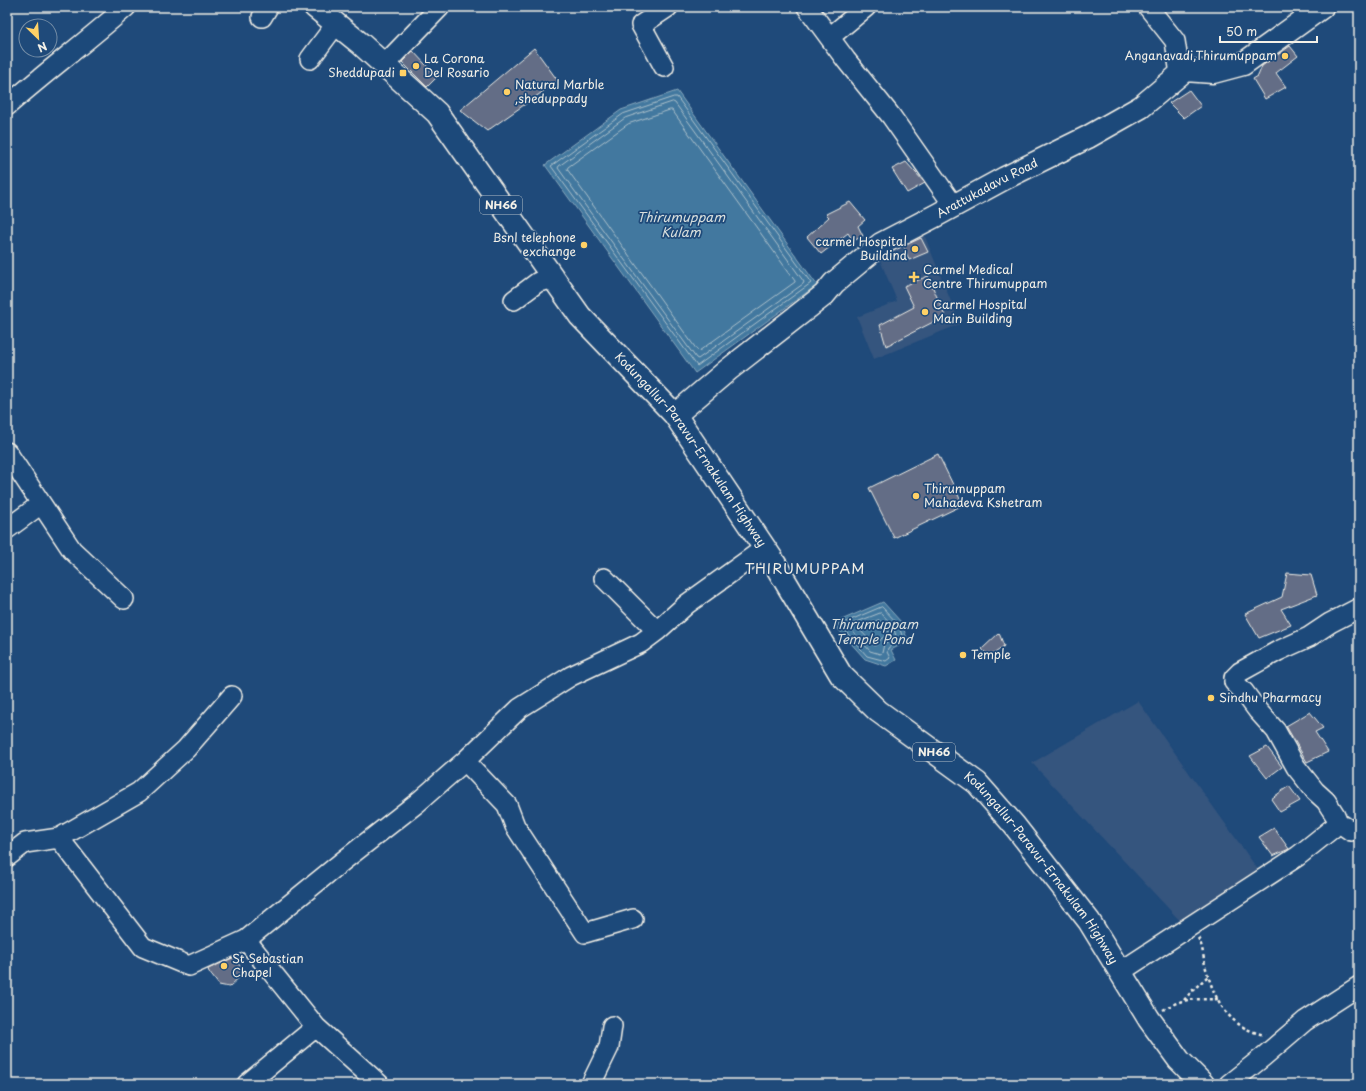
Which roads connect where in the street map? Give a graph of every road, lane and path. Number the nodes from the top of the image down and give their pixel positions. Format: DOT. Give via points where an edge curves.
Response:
graph roads {
  1 [pos="126,7"];
  2 [pos="315,7"];
  3 [pos="440,7"];
  4 [pos="668,7"];
  5 [pos="807,7"];
  6 [pos="866,7"];
  7 [pos="1148,7"];
  8 [pos="1322,7"];
  9 [pos="336,24"];
  10 [pos="830,37"];
  11 [pos="310,59"];
  12 [pos="384,65"];
  13 [pos="664,67"];
  14 [pos="1180,74"];
  15 [pos="7,106"];
  16 [pos="954,206"];
  17 [pos="553,279"];
  18 [pos="514,300"];
  19 [pos="675,415"];
  20 [pos="7,452"];
  21 [pos="41,504"];
  22 [pos="7,529"];
  23 [pos="765,548"];
  24 [pos="604,578"];
  25 [pos="124,598"];
  26 [pos="1359,608"];
  27 [pos="658,631"];
  28 [pos="232,696"];
  29 [pos="465,761"];
  30 [pos="1338,822"];
  31 [pos="1359,827"];
  32 [pos="59,838"];
  33 [pos="7,857"];
  34 [pos="633,919"];
  35 [pos="1196,935"];
  36 [pos="246,940"];
  37 [pos="1120,972"];
  38 [pos="1208,976"];
  39 [pos="1359,986"];
  40 [pos="1219,999"];
  41 [pos="1184,1001"];
  42 [pos="1149,1019"];
  43 [pos="612,1026"];
  44 [pos="316,1028"];
  45 [pos="1280,1043"];
  46 [pos="247,1084"];
  47 [pos="379,1084"];
  48 [pos="591,1084"];
  49 [pos="1203,1084"];
  50 [pos="1229,1084"];
  1 -- 15 [label="street"];
  2 -- 9 [label="main road, Kodungallur-Paravur-Ernakulam Highway / NH66"];
  3 -- 12 [label="street"];
  4 -- 13 [label="street" via="641,25"];
  5 -- 10 [label="street"];
  6 -- 10 [label="street"];
  7 -- 14 [label="street" via="1175,41"];
  8 -- 14 [label="main road" via="1243,64 1213,72 1185,70"];
  9 -- 11 [label="street"];
  9 -- 12 [label="main road, Kodungallur-Paravur-Ernakulam Highway / NH66"];
  10 -- 16 [label="street" via="891,116"];
  12 -- 17 [label="main road, Kodungallur-Paravur-Ernakulam Highway / NH66" via="437,113"];
  14 -- 16 [label="main road, Arattukadavu Road" via="1141,107"];
  16 -- 19 [label="main road, Arattukadavu Road" via="880,244 834,283 824,295"];
  17 -- 18 [label="street" via="538,282"];
  17 -- 19 [label="main road, Kodungallur-Paravur-Ernakulam Highway / NH66" via="580,316"];
  19 -- 23 [label="main road, Kodungallur-Paravur-Ernakulam Highway / NH66"];
  20 -- 21 [label="street"];
  21 -- 22 [label="street"];
  21 -- 25 [label="street" via="72,550"];
  23 -- 27 [label="street" via="686,604"];
  23 -- 37 [label="main road, Kodungallur-Paravur-Ernakulam Highway / NH66" via="841,676 878,711 977,783 1014,825 1089,921"];
  24 -- 27 [label="street"];
  26 -- 30 [label="street" via="1240,672 1234,678 1234,682 1276,731 1296,767 1326,801"];
  27 -- 29 [label="street" via="641,643 571,676 520,708"];
  28 -- 32 [label="street" via="186,749 139,792"];
  29 -- 34 [label="street" via="508,805 515,826 585,932"];
  29 -- 36 [label="street" via="417,803"];
  30 -- 31 [label="street" via="1352,831"];
  30 -- 37 [label="street" via="1298,856"];
  32 -- 33 [label="street" via="25,843"];
  32 -- 36 [label="street" via="143,947 189,966"];
  35 -- 38 [label="path"];
  36 -- 44 [label="street"];
  37 -- 42 [label="main road, Kodungallur-Paravur-Ernakulam Highway / NH66"];
  38 -- 40 [label="path"];
  38 -- 41 [label="path"];
  39 -- 45 [label="street" via="1305,1021"];
  40 -- 41 [label="path"];
  40 -- 45 [label="path" via="1233,1021 1244,1029 1269,1036"];
  41 -- 42 [label="path" via="1158,1012"];
  42 -- 49 [label="main road, Kodungallur-Paravur-Ernakulam Highway / NH66" via="1179,1060"];
  43 -- 48 [label="street" via="609,1047"];
  44 -- 46 [label="street"];
  44 -- 47 [label="street"];
  45 -- 50 [label="street"];
}
